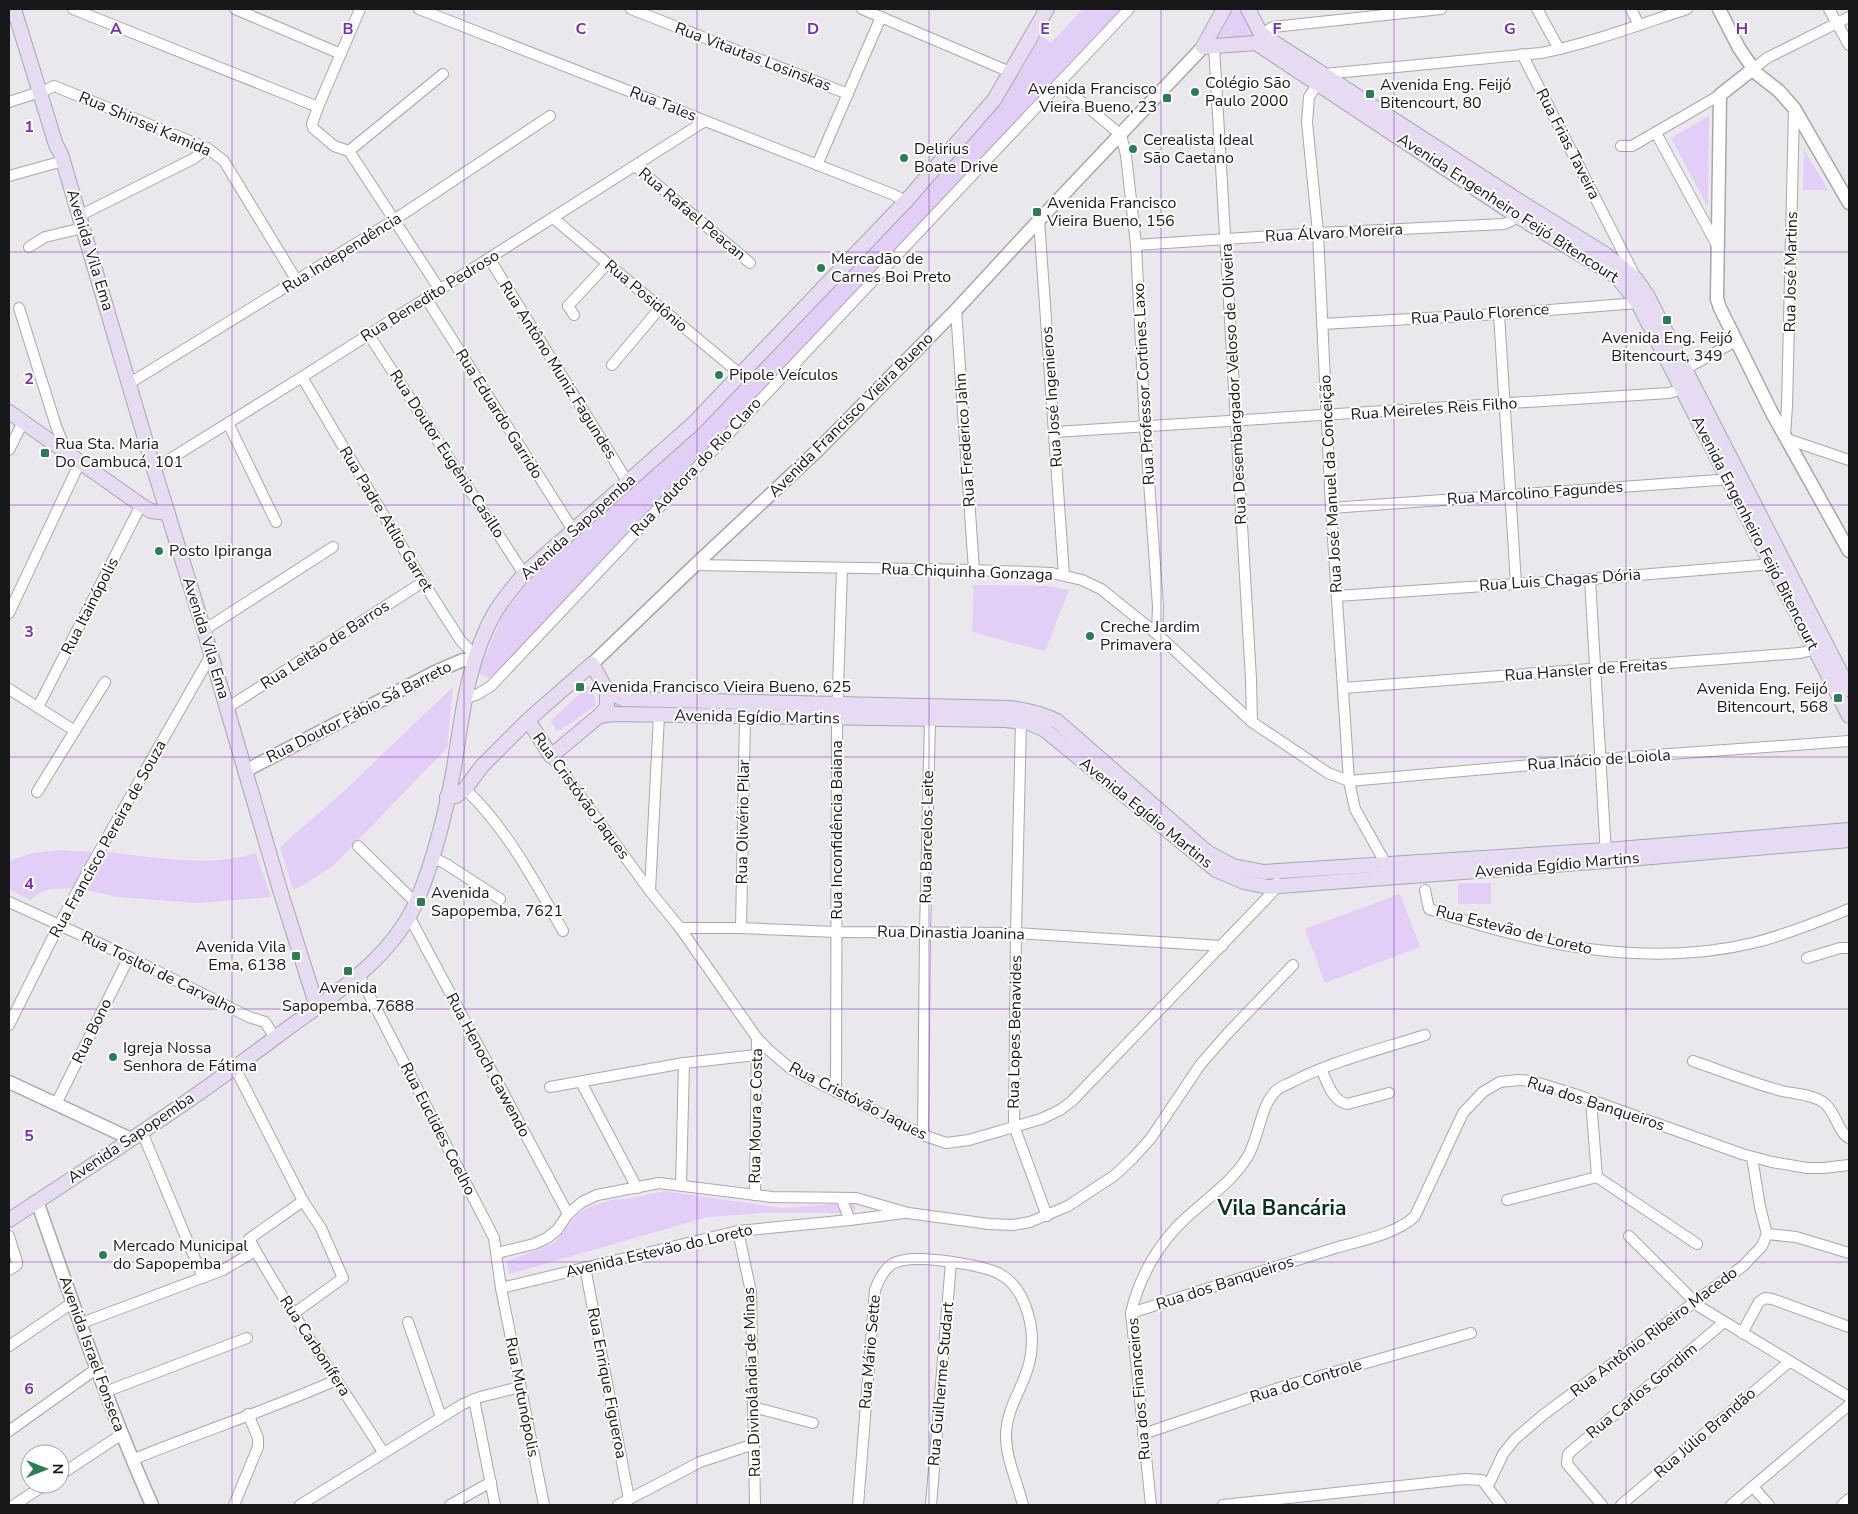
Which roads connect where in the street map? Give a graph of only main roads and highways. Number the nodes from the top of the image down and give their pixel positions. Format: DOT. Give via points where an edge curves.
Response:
graph roads {
  1 [pos="14,9"];
  2 [pos="21,9"];
  3 [pos="1047,9"];
  4 [pos="1224,9"];
  5 [pos="1248,9"];
  6 [pos="1258,38"];
  7 [pos="43,91"];
  8 [pos="1521,210"];
  9 [pos="1680,372"];
  10 [pos="9,412"];
  11 [pos="168,513"];
  12 [pos="1821,647"];
  13 [pos="1849,689"];
  14 [pos="608,691"];
  15 [pos="599,716"];
  16 [pos="1849,716"];
  17 [pos="528,720"];
  18 [pos="482,766"];
  19 [pos="453,770"];
  20 [pos="447,797"];
  21 [pos="1849,830"];
  22 [pos="1849,840"];
  23 [pos="1606,856"];
  24 [pos="317,1007"];
  25 [pos="10,1217"];
  1 -- 7 [label="main road, Avenida Vila Ema"];
  2 -- 7 [label="main road, Avenida Vila Ema"];
  3 -- 19 [label="main road, Avenida Sapopemba" via="986,110 906,202 694,423 524,574 495,613 476,658 464,699"];
  4 -- 6 [label="main road" via="1209,47"];
  5 -- 6 [label="main road"];
  6 -- 8 [label="main road, Avenida Engenheiro Feijó Bitencourt"];
  7 -- 11 [label="main road, Avenida Vila Ema" via="62,142 62,157"];
  8 -- 9 [label="main road, Avenida Engenheiro Feijó Bitencourt" via="1617,277 1638,302"];
  8 -- 9 [label="main road, Avenida Engenheiro Feijó Bitencourt" via="1605,254 1636,279 1647,295"];
  9 -- 12 [label="main road, Avenida Engenheiro Feijó Bitencourt"];
  10 -- 11 [label="main road" via="141,505 151,511"];
  11 -- 24 [label="main road, Avenida Vila Ema"];
  12 -- 13 [label="main road, Avenida Engenheiro Feijó Bitencourt"];
  12 -- 16 [label="main road, Avenida Engenheiro Feijó Bitencourt"];
  14 -- 15 [label="main road" via="607,707"];
  14 -- 17 [label="main road, Avenida Francisco Vieira Bueno" via="592,664"];
  14 -- 23 [label="main road, Avenida Egídio Martins" via="623,699 1010,708 1044,714 1213,856 1247,870 1276,872 1386,864"];
  15 -- 17 [label="main road, Rua Cristóvão Jaques" via="551,756"];
  15 -- 23 [label="main road, Avenida Egídio Martins" via="1021,722 1045,730 1216,870 1244,882 1277,887"];
  17 -- 18 [label="main road, Avenida Francisco Vieira Bueno"];
  18 -- 19 [label="main road" via="463,773"];
  18 -- 20 [label="main road, Avenida Francisco Vieira Bueno" via="465,789 456,796"];
  19 -- 20 [label="main road, Avenida Sapopemba"];
  20 -- 24 [label="main road, Avenida Sapopemba" via="432,857 409,916 390,944 359,975"];
  21 -- 23 [label="main road, Avenida Egídio Martins"];
  22 -- 23 [label="main road, Avenida Egídio Martins"];
  24 -- 25 [label="main road, Avenida Sapopemba" via="235,1068"];
}
